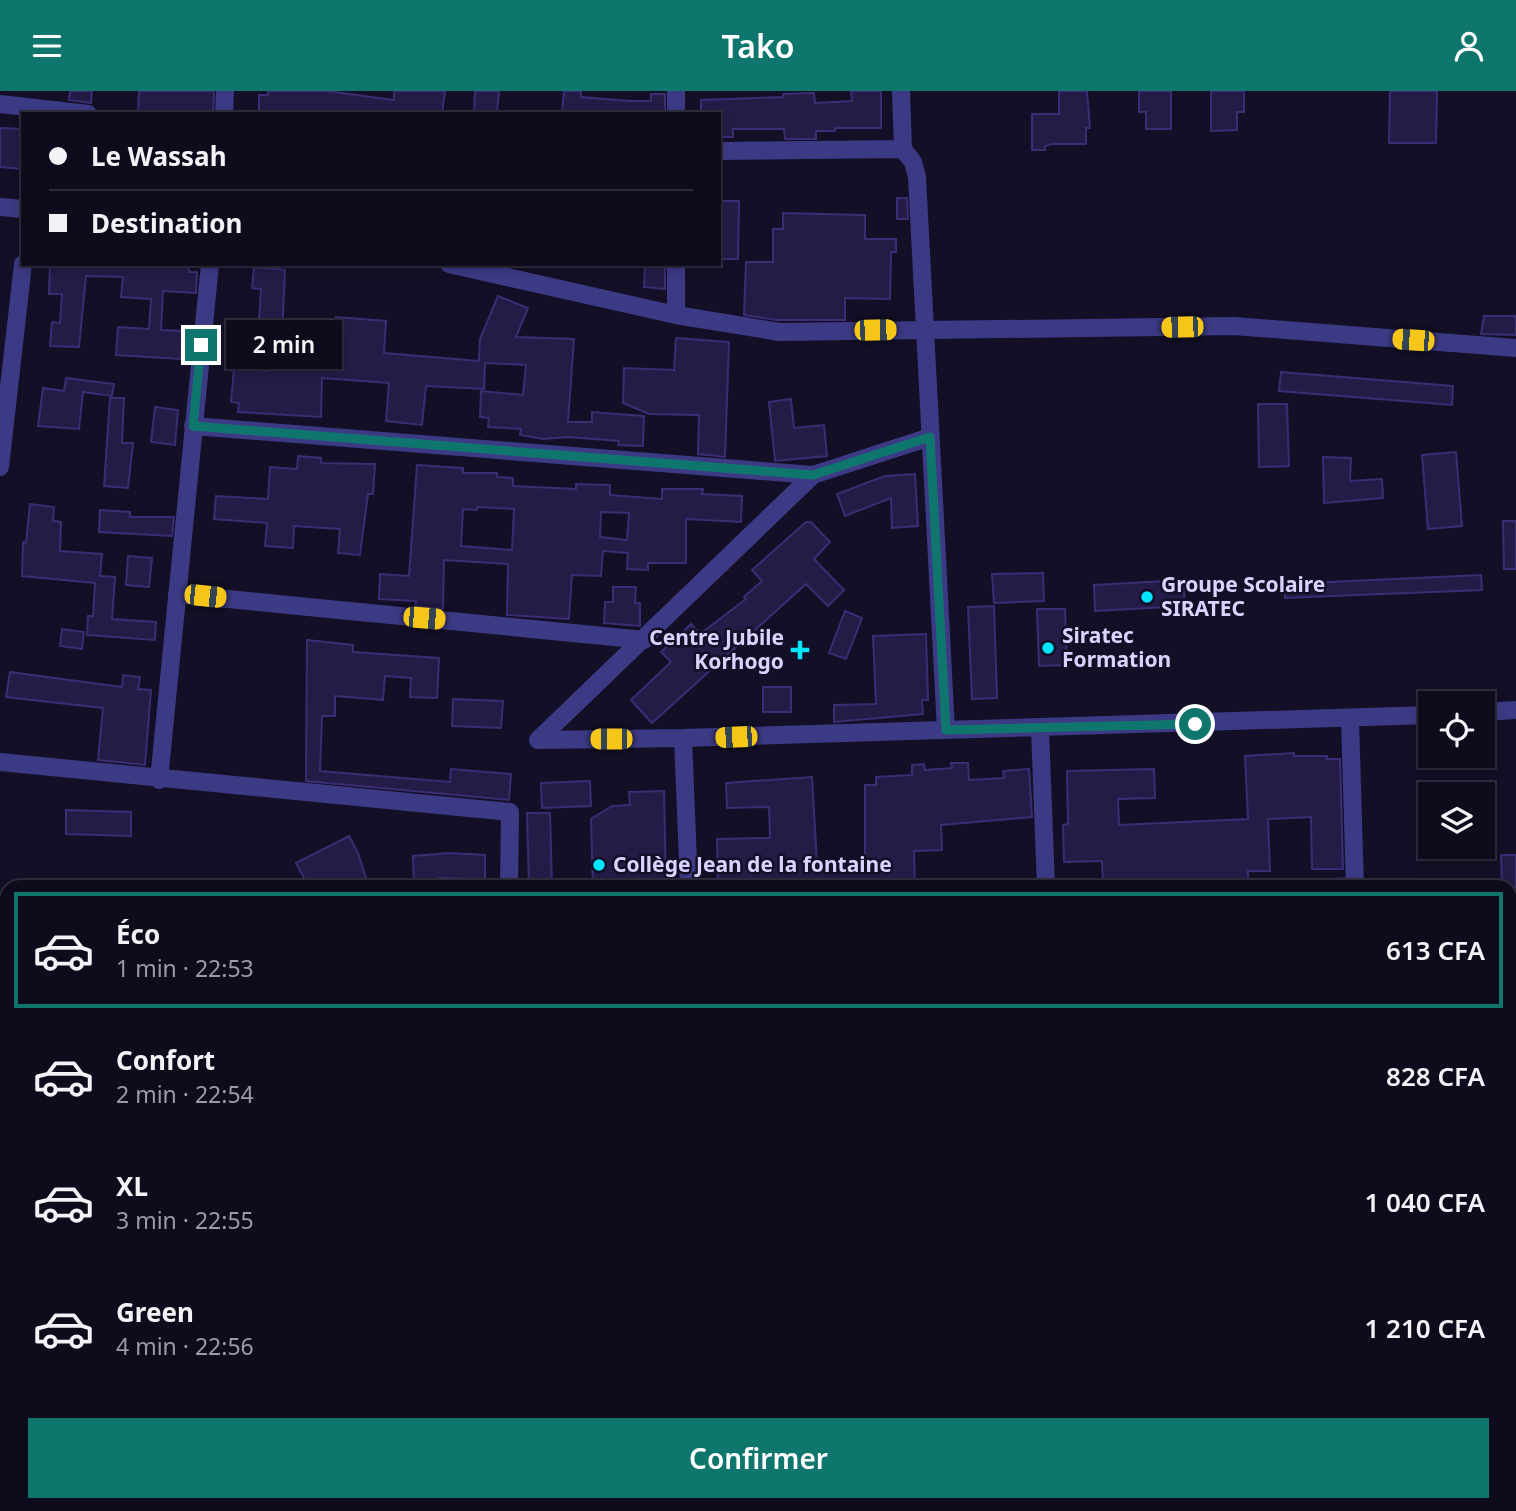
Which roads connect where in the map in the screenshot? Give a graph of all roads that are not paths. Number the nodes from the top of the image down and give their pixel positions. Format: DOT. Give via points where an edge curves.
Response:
graph roads {
  1 [pos="225,91"];
  2 [pos="676,91"];
  3 [pos="901,91"];
  4 [pos="0,104"];
  5 [pos="43,105"];
  6 [pos="78,112"];
  7 [pos="224,112"];
  8 [pos="676,112"];
  9 [pos="903,149"];
  10 [pos="721,151"];
  11 [pos="0,207"];
  12 [pos="21,209"];
  13 [pos="23,266"];
  14 [pos="210,266"];
  15 [pos="458,266"];
  16 [pos="676,266"];
  17 [pos="676,315"];
  18 [pos="923,330"];
  19 [pos="1516,348"];
  20 [pos="4,406"];
  21 [pos="193,426"];
  22 [pos="930,437"];
  23 [pos="0,467"];
  24 [pos="813,475"];
  25 [pos="177,594"];
  26 [pos="644,640"];
  27 [pos="1516,710"];
  28 [pos="1495,711"];
  29 [pos="1418,716"];
  30 [pos="1350,720"];
  31 [pos="1040,729"];
  32 [pos="946,730"];
  33 [pos="683,738"];
  34 [pos="0,762"];
  35 [pos="159,780"];
  36 [pos="509,880"];
  37 [pos="689,880"];
  38 [pos="1045,880"];
  39 [pos="1355,880"];
  1 -- 7 [label="street"];
  2 -- 8 [label="street"];
  3 -- 9 [label="street"];
  4 -- 5 [label="street"];
  5 -- 6 [label="street"];
  9 -- 10 [label="street"];
  9 -- 18 [label="street" via="917,177"];
  11 -- 12 [label="street"];
  13 -- 20 [label="street"];
  14 -- 21 [label="street"];
  15 -- 17 [label="street"];
  16 -- 17 [label="street"];
  17 -- 18 [label="street" via="780,332"];
  18 -- 19 [label="street" via="1234,326"];
  18 -- 22 [label="street"];
  20 -- 23 [label="street"];
  21 -- 24 [label="street"];
  21 -- 25 [label="street"];
  22 -- 24 [label="street"];
  22 -- 32 [label="street"];
  24 -- 26 [label="street"];
  25 -- 26 [label="street"];
  25 -- 35 [label="street"];
  26 -- 33 [label="street" via="538,740"];
  27 -- 28 [label="street"];
  29 -- 30 [label="street"];
  30 -- 31 [label="street"];
  30 -- 39 [label="street"];
  31 -- 32 [label="street"];
  31 -- 38 [label="street"];
  32 -- 33 [label="street"];
  33 -- 37 [label="street"];
  34 -- 35 [label="street"];
  35 -- 36 [label="street" via="510,812"];
}
